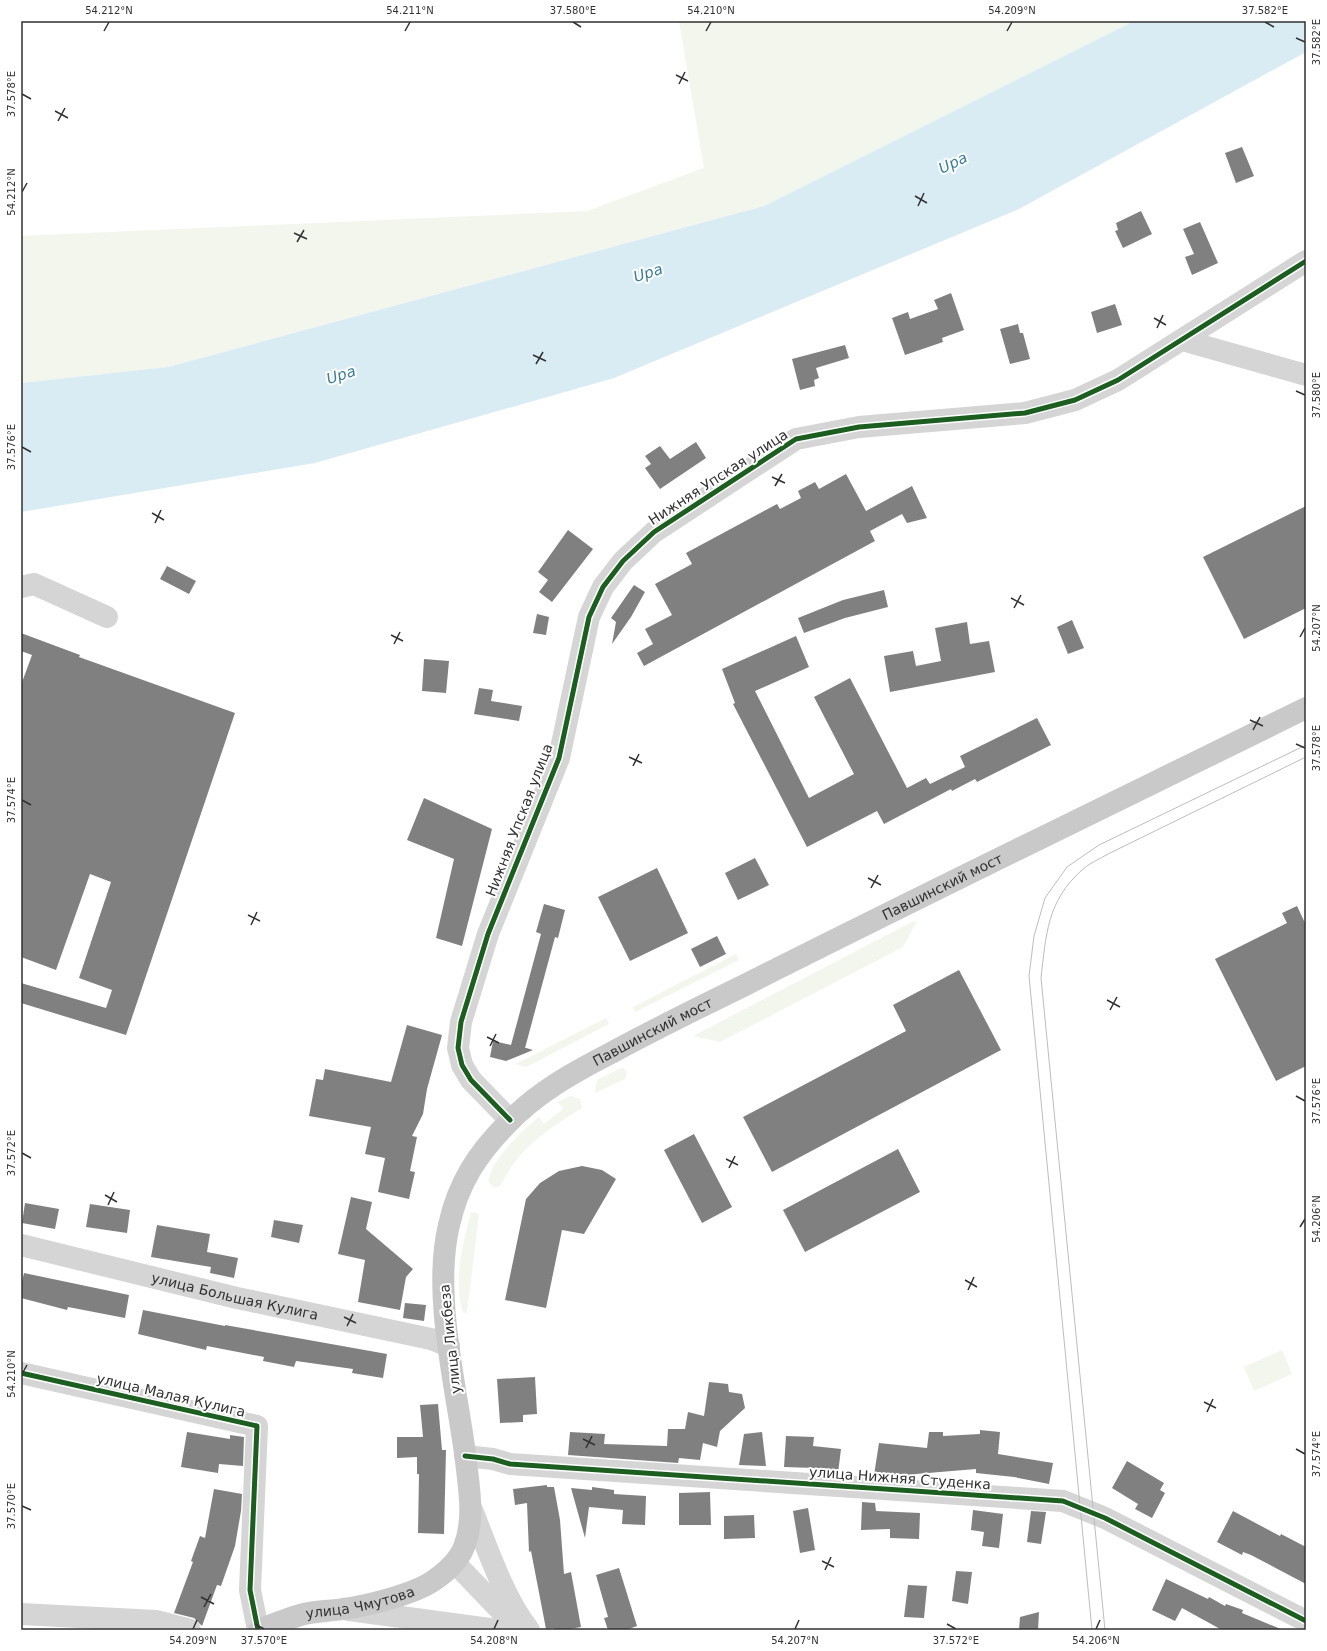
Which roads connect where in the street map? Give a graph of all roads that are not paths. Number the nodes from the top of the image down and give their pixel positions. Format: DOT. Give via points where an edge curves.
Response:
graph roads {
  1 [pos="1306,261"];
  2 [pos="1182,340"];
  3 [pos="1306,375"];
  4 [pos="21,587"];
  5 [pos="107,617"];
  6 [pos="1306,708"];
  7 [pos="580,1069"];
  8 [pos="510,1120"];
  9 [pos="21,1245"];
  10 [pos="449,1346"];
  11 [pos="21,1373"];
  12 [pos="465,1456"];
  13 [pos="472,1510"];
  14 [pos="455,1563"];
  15 [pos="345,1609"];
  16 [pos="21,1614"];
  17 [pos="1306,1621"];
  18 [pos="190,1630"];
  19 [pos="259,1630"];
  20 [pos="497,1630"];
  21 [pos="525,1630"];
  22 [pos="529,1630"];
  1 -- 2 [label="street, Нижняя Упская улица"];
  2 -- 3 [label="street"];
  2 -- 8 [label="street, Нижняя Упская улица" via="1118,380 1075,400 1049,408 1026,413 859,427 796,440 654,532 612,572 588,617 559,758 488,934 461,1022 458,1048 462,1065 471,1080"];
  4 -- 5 [label="street" via="34,584"];
  6 -- 7 [label="main road, Павшинский мост" via="854,930"];
  7 -- 8 [label="main road, улица Ликбеза" via="548,1088"];
  8 -- 10 [label="main road, улица Ликбеза" via="479,1154 458,1191 448,1229 444,1270"];
  9 -- 10 [label="street, улица Большая Кулига" via="215,1293 431,1339"];
  10 -- 12 [label="main road, улица Ликбеза"];
  11 -- 19 [label="street, улица Малая Кулига" via="257,1426 250,1590"];
  12 -- 13 [label="main road, улица Ликбеза"];
  12 -- 17 [label="street, улица Нижняя Cтуденкa" via="510,1464 1063,1501 1105,1518"];
  13 -- 14 [label="main road, улица Ликбеза" via="466,1545"];
  13 -- 22 [label="street" via="506,1589"];
  14 -- 15 [label="main road, улица Чмутова" via="415,1592"];
  14 -- 21 [label="street" via="503,1612"];
  15 -- 19 [label="main road, улица Чмутова" via="302,1614"];
  15 -- 20 [label="street"];
  16 -- 18 [label="street" via="156,1621"];
}
